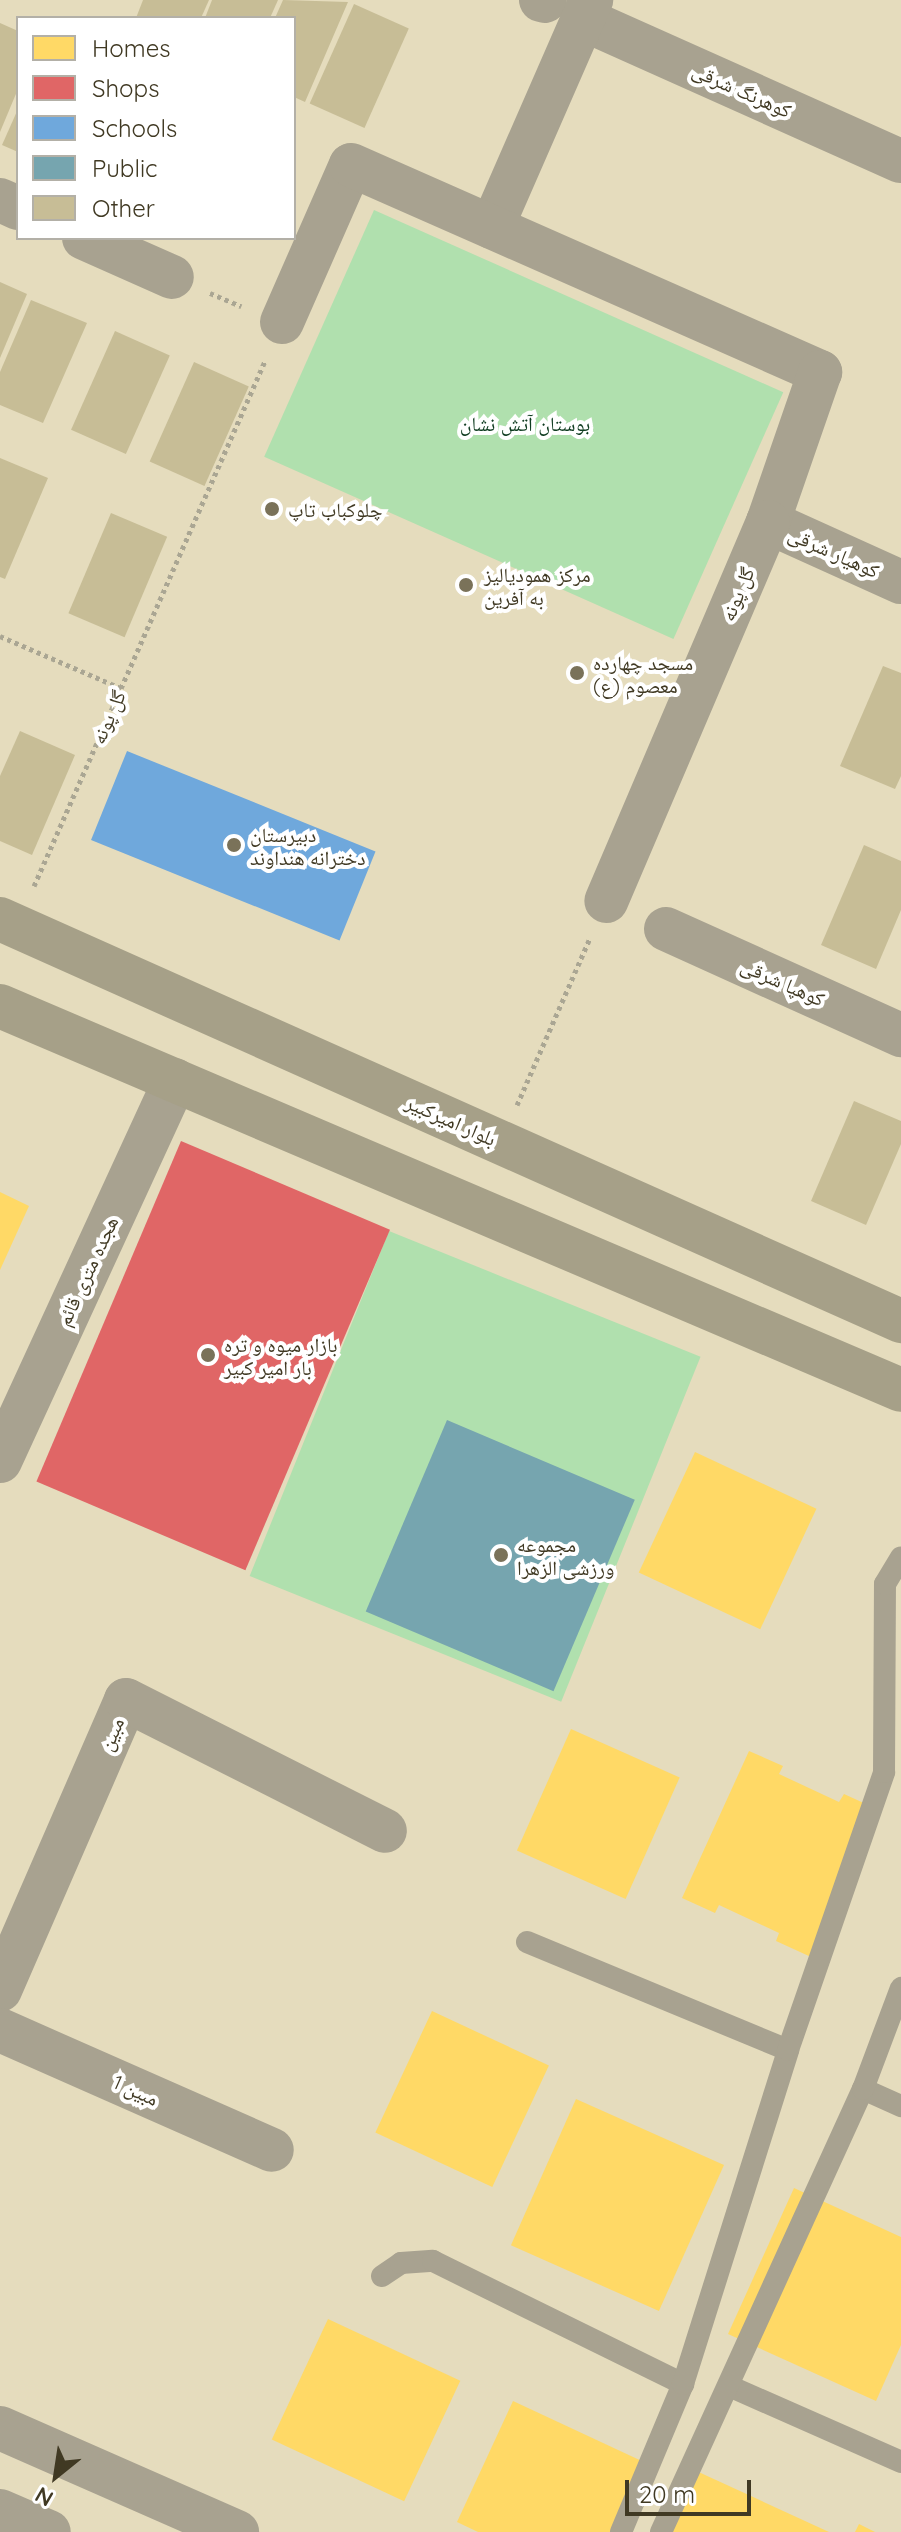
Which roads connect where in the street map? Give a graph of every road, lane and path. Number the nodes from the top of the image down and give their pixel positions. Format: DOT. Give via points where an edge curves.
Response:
graph roads {
  1 [pos="565,5"];
  2 [pos="901,161"];
  3 [pos="492,227"];
  4 [pos="89,240"];
  5 [pos="172,277"];
  6 [pos="282,322"];
  7 [pos="768,522"];
  8 [pos="901,582"];
  9 [pos="0,636"];
  10 [pos="121,688"];
  11 [pos="606,901"];
  12 [pos="8,923"];
  13 [pos="666,929"];
  14 [pos="0,1006"];
  15 [pos="901,1035"];
  16 [pos="175,1080"];
  17 [pos="500,1142"];
  18 [pos="901,1321"];
  19 [pos="901,1390"];
  20 [pos="0,1461"];
  21 [pos="901,1557"];
  22 [pos="385,1831"];
  23 [pos="527,1942"];
  24 [pos="901,1988"];
  25 [pos="0,1990"];
  26 [pos="0,2030"];
  27 [pos="788,2050"];
  28 [pos="863,2089"];
  29 [pos="901,2106"];
  30 [pos="272,2150"];
  31 [pos="382,2276"];
  32 [pos="683,2384"];
  33 [pos="729,2386"];
  34 [pos="0,2428"];
  35 [pos="901,2462"];
  36 [pos="0,2511"];
  37 [pos="49,2532"];
  38 [pos="237,2532"];
  39 [pos="621,2532"];
  40 [pos="661,2532"];
  1 -- 2 [label="street, کوهرنگ شرقی"];
  1 -- 3 [label="street"];
  3 -- 6 [label="street, گل پونه" via="351,165"];
  3 -- 7 [label="street, گل پونه" via="820,372"];
  4 -- 5 [label="street"];
  5 -- 6 [label="path"];
  6 -- 10 [label="path, گل پونه"];
  7 -- 8 [label="street, کوهیار شرقی"];
  7 -- 11 [label="street, گل پونه"];
  9 -- 10 [label="path"];
  10 -- 12 [label="path, گل پونه"];
  11 -- 17 [label="path"];
  12 -- 17 [label="main road, بلوار امیرکبیر"];
  13 -- 15 [label="street, کوهپا شرقی"];
  14 -- 16 [label="main road"];
  16 -- 19 [label="main road"];
  16 -- 20 [label="street, هجده متری قائم"];
  17 -- 18 [label="main road, بلوار امیرکبیر"];
  21 -- 27 [label="lane" via="885,1584 884,1772"];
  22 -- 25 [label="street, مبین" via="126,1700"];
  23 -- 27 [label="lane"];
  24 -- 28 [label="lane"];
  26 -- 30 [label="street, مبین 1"];
  27 -- 32 [label="lane"];
  28 -- 29 [label="lane"];
  28 -- 33 [label="lane"];
  31 -- 32 [label="lane" via="401,2263 433,2261"];
  32 -- 39 [label="lane"];
  33 -- 35 [label="lane"];
  33 -- 40 [label="lane"];
  34 -- 38 [label="street"];
  36 -- 37 [label="street"];
}
